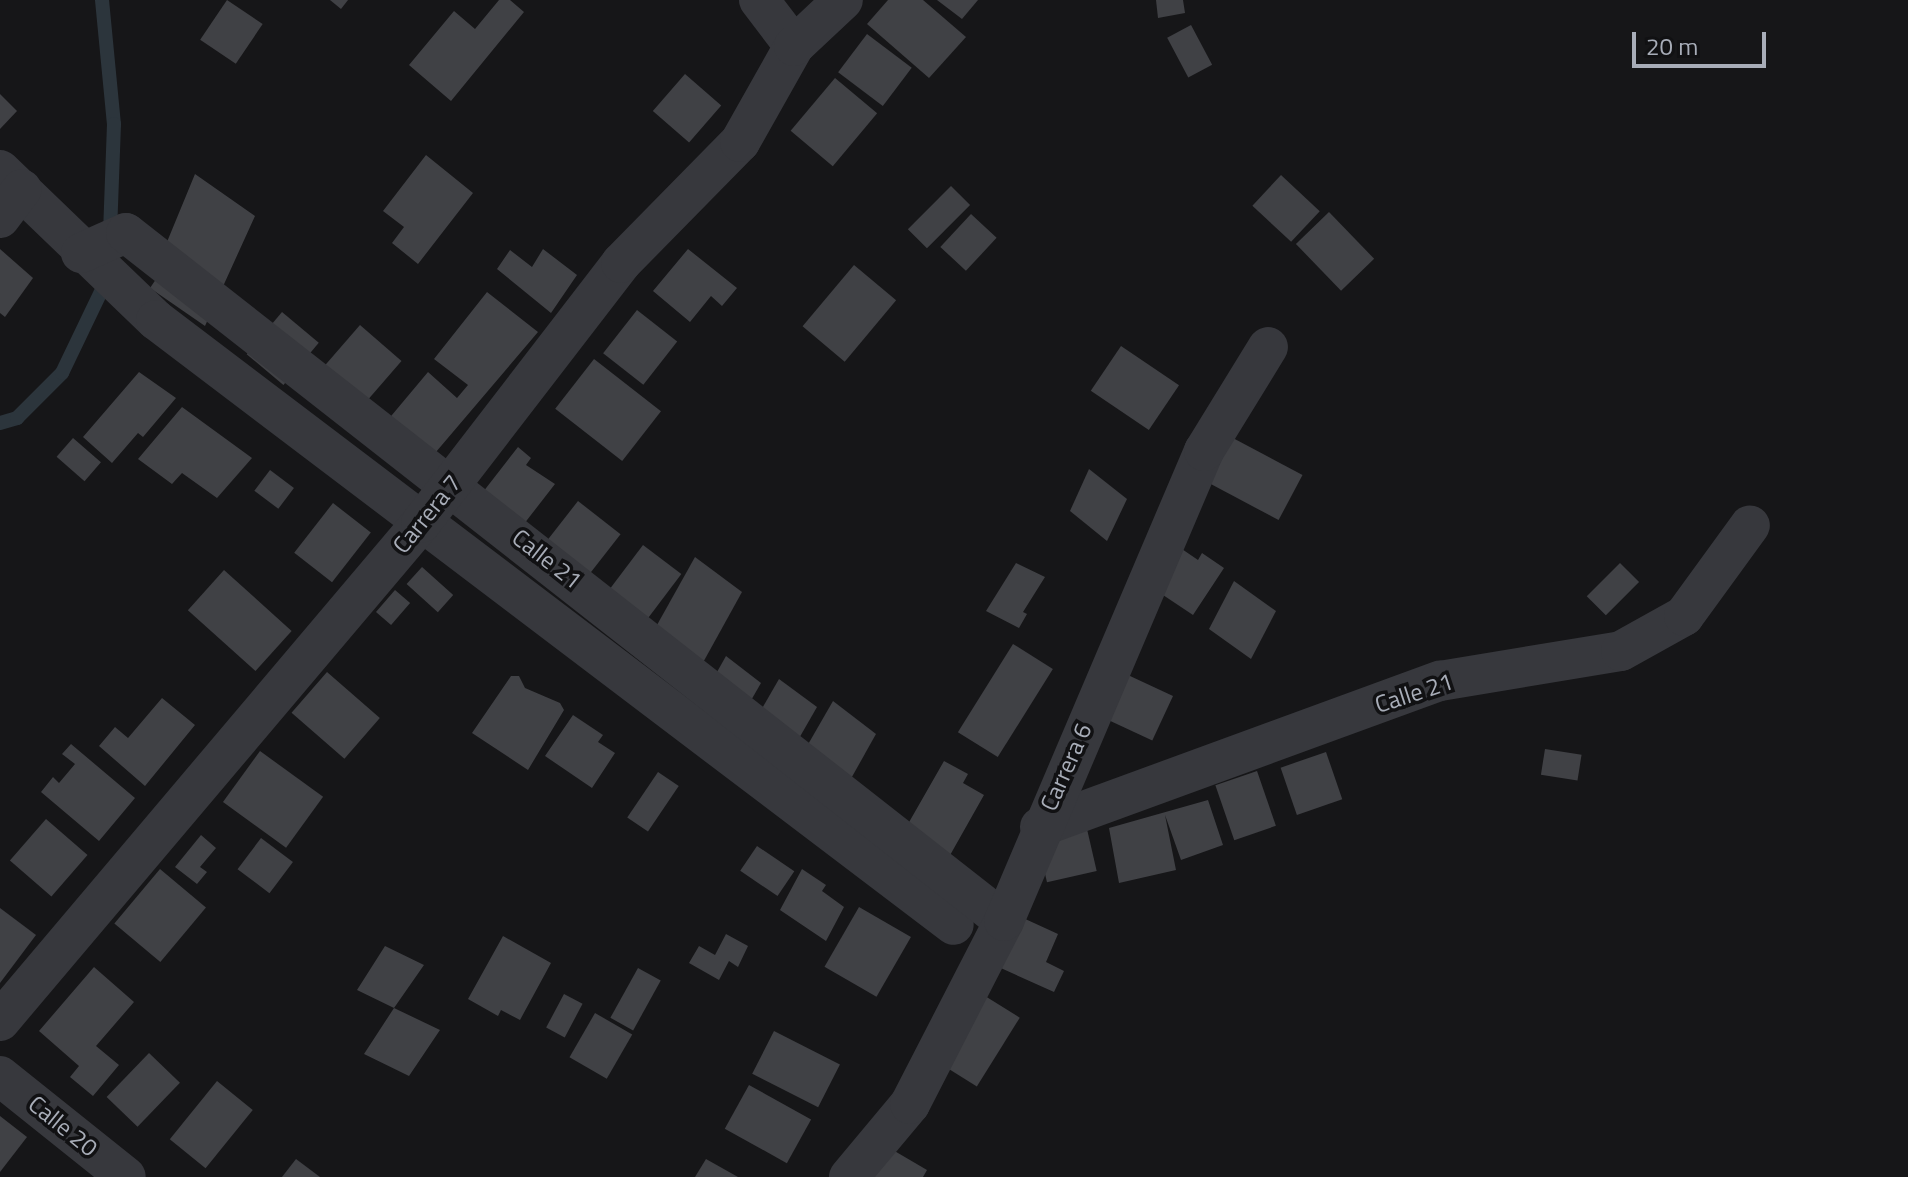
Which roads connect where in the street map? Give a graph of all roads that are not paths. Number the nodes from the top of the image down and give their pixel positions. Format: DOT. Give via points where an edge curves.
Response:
graph roads {
  1 [pos="759,0"];
  2 [pos="843,0"];
  3 [pos="794,46"];
  4 [pos="7,192"];
  5 [pos="81,253"];
  6 [pos="1268,347"];
  7 [pos="452,484"];
  8 [pos="421,523"];
  9 [pos="1750,525"];
  10 [pos="1040,827"];
  11 [pos="1004,921"];
  12 [pos="954,925"];
  13 [pos="0,1021"];
  14 [pos="0,1076"];
  15 [pos="126,1177"];
  16 [pos="849,1177"];
  1 -- 3 [label="street"];
  2 -- 3 [label="street, Carrera 7"];
  3 -- 7 [label="street, Carrera 7" via="740,142 621,263"];
  4 -- 5 [label="street, Calle 21"];
  5 -- 7 [label="street, Calle 21" via="126,233"];
  5 -- 8 [label="street, Calle 21" via="156,320"];
  6 -- 10 [label="street, Carrera 6" via="1204,451"];
  7 -- 8 [label="street, Carrera 7"];
  7 -- 11 [label="street, Calle 21"];
  8 -- 12 [label="street, Calle 21"];
  8 -- 13 [label="street, Carrera 7"];
  9 -- 10 [label="street, Calle 21" via="1684,616 1621,651 1440,681"];
  10 -- 11 [label="street, Carrera 6"];
  11 -- 16 [label="street, Carrera 6" via="910,1104"];
  14 -- 15 [label="street, Calle 20"];
}
